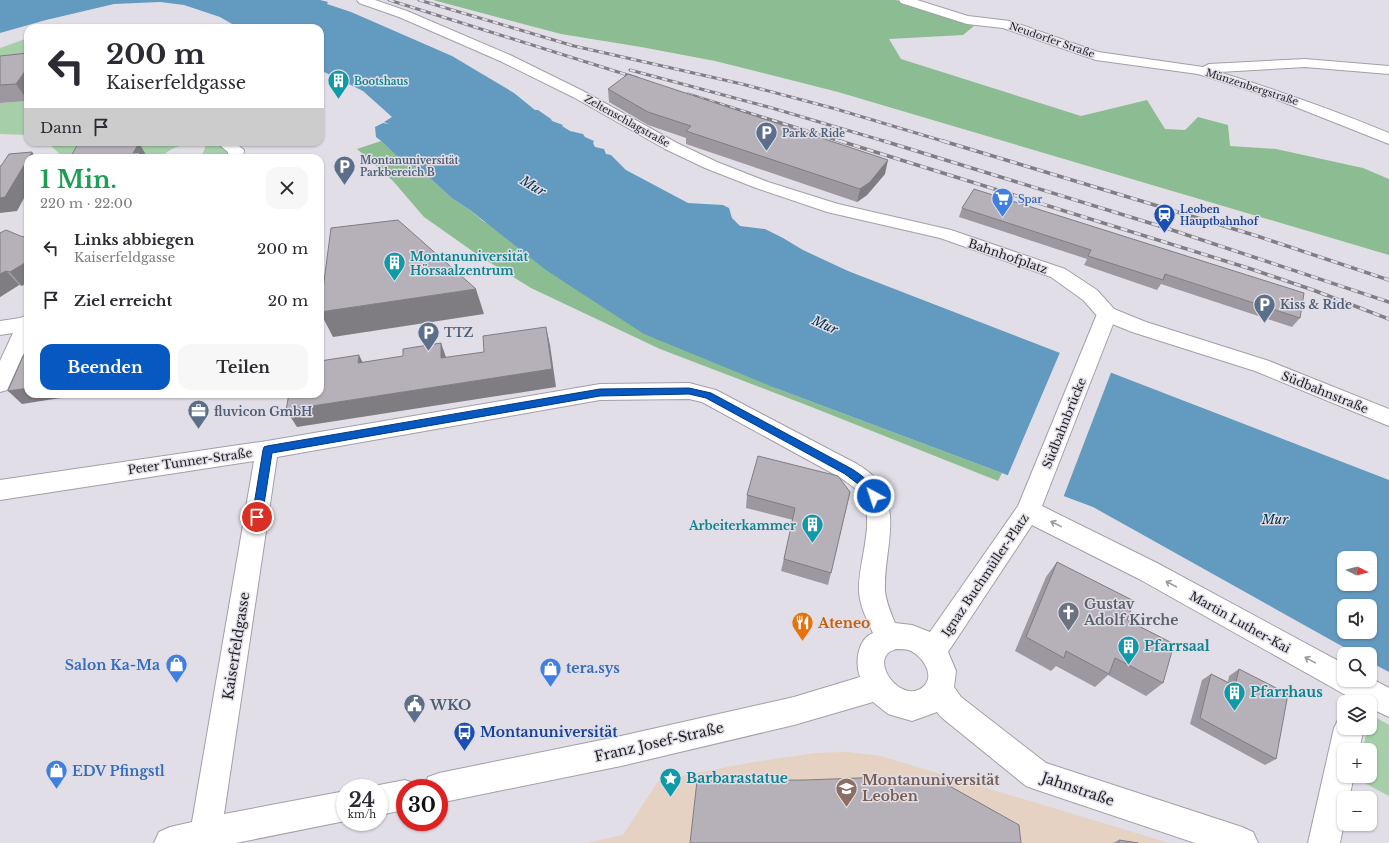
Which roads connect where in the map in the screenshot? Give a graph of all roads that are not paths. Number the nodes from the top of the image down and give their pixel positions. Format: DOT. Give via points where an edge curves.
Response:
graph roads {
  1 [pos="364,0"];
  2 [pos="906,0"];
  3 [pos="1200,70"];
  4 [pos="1389,70"];
  5 [pos="1389,139"];
  6 [pos="230,146"];
  7 [pos="236,154"];
  8 [pos="896,223"];
  9 [pos="1107,314"];
  10 [pos="24,324"];
  11 [pos="0,328"];
  12 [pos="24,332"];
  13 [pos="1262,366"];
  14 [pos="0,384"];
  15 [pos="1389,418"];
  16 [pos="267,450"];
  17 [pos="0,490"];
  18 [pos="1031,503"];
  19 [pos="888,637"];
  20 [pos="932,650"];
  21 [pos="1337,679"];
  22 [pos="875,684"];
  23 [pos="1351,687"];
  24 [pos="938,692"];
  25 [pos="1389,703"];
  26 [pos="1337,783"];
  27 [pos="448,786"];
  28 [pos="336,808"];
  29 [pos="205,839"];
  30 [pos="170,843"];
  31 [pos="1242,843"];
  32 [pos="1324,843"];
  1 -- 8 [label="street, Zeltenschlagstraße" via="505,58 711,165 833,208"];
  2 -- 3 [label="street, Neudorfer Straße" via="967,20 1005,24 1096,56"];
  3 -- 4 [label="street, Münzenbergstraße" via="1305,63"];
  3 -- 5 [label="street, Münzenbergstraße" via="1278,94"];
  6 -- 7 [label="street" via="236,150"];
  8 -- 9 [label="street, Bahnhofplatz" via="945,234 1058,273 1090,295"];
  9 -- 13 [label="street, Bahnhofplatz" via="1139,327"];
  9 -- 18 [label="street, Südbahnbrücke"];
  10 -- 11 [label="street"];
  12 -- 14 [label="street"];
  13 -- 15 [label="street, Südbahnstraße"];
  16 -- 17 [label="street, Peter Tunner-Straße"];
  16 -- 19 [label="street, Peter Tunner-Straße" via="600,392 689,391 708,396 849,471 865,484 874,496 880,510 880,522 872,592 878,617"];
  16 -- 29 [label="street, Kaiserfeldgasse"];
  18 -- 20 [label="street, Ignaz Buchmüller-Platz" via="942,640"];
  21 -- 18 [label="street, Martin Luther-Kai, one-way" via="1200,599 1059,526"];
  19 -- 20 [label="street" via="907,636"];
  19 -- 22 [label="street" via="878,643 870,654 869,666"];
  20 -- 24 [label="street" via="942,672"];
  22 -- 24 [label="street" via="884,695 894,701 913,706 923,704"];
  22 -- 27 [label="street, Franz Josef-Straße" via="863,692 786,712 621,751"];
  23 -- 25 [label="street, Martin Luther-Kai"];
  24 -- 31 [label="street, Jahnstraße" via="951,707 1037,775"];
  26 -- 32 [label="street"];
  28 -- 29 [label="street" via="254,824"];
  29 -- 30 [label="street"];
}
